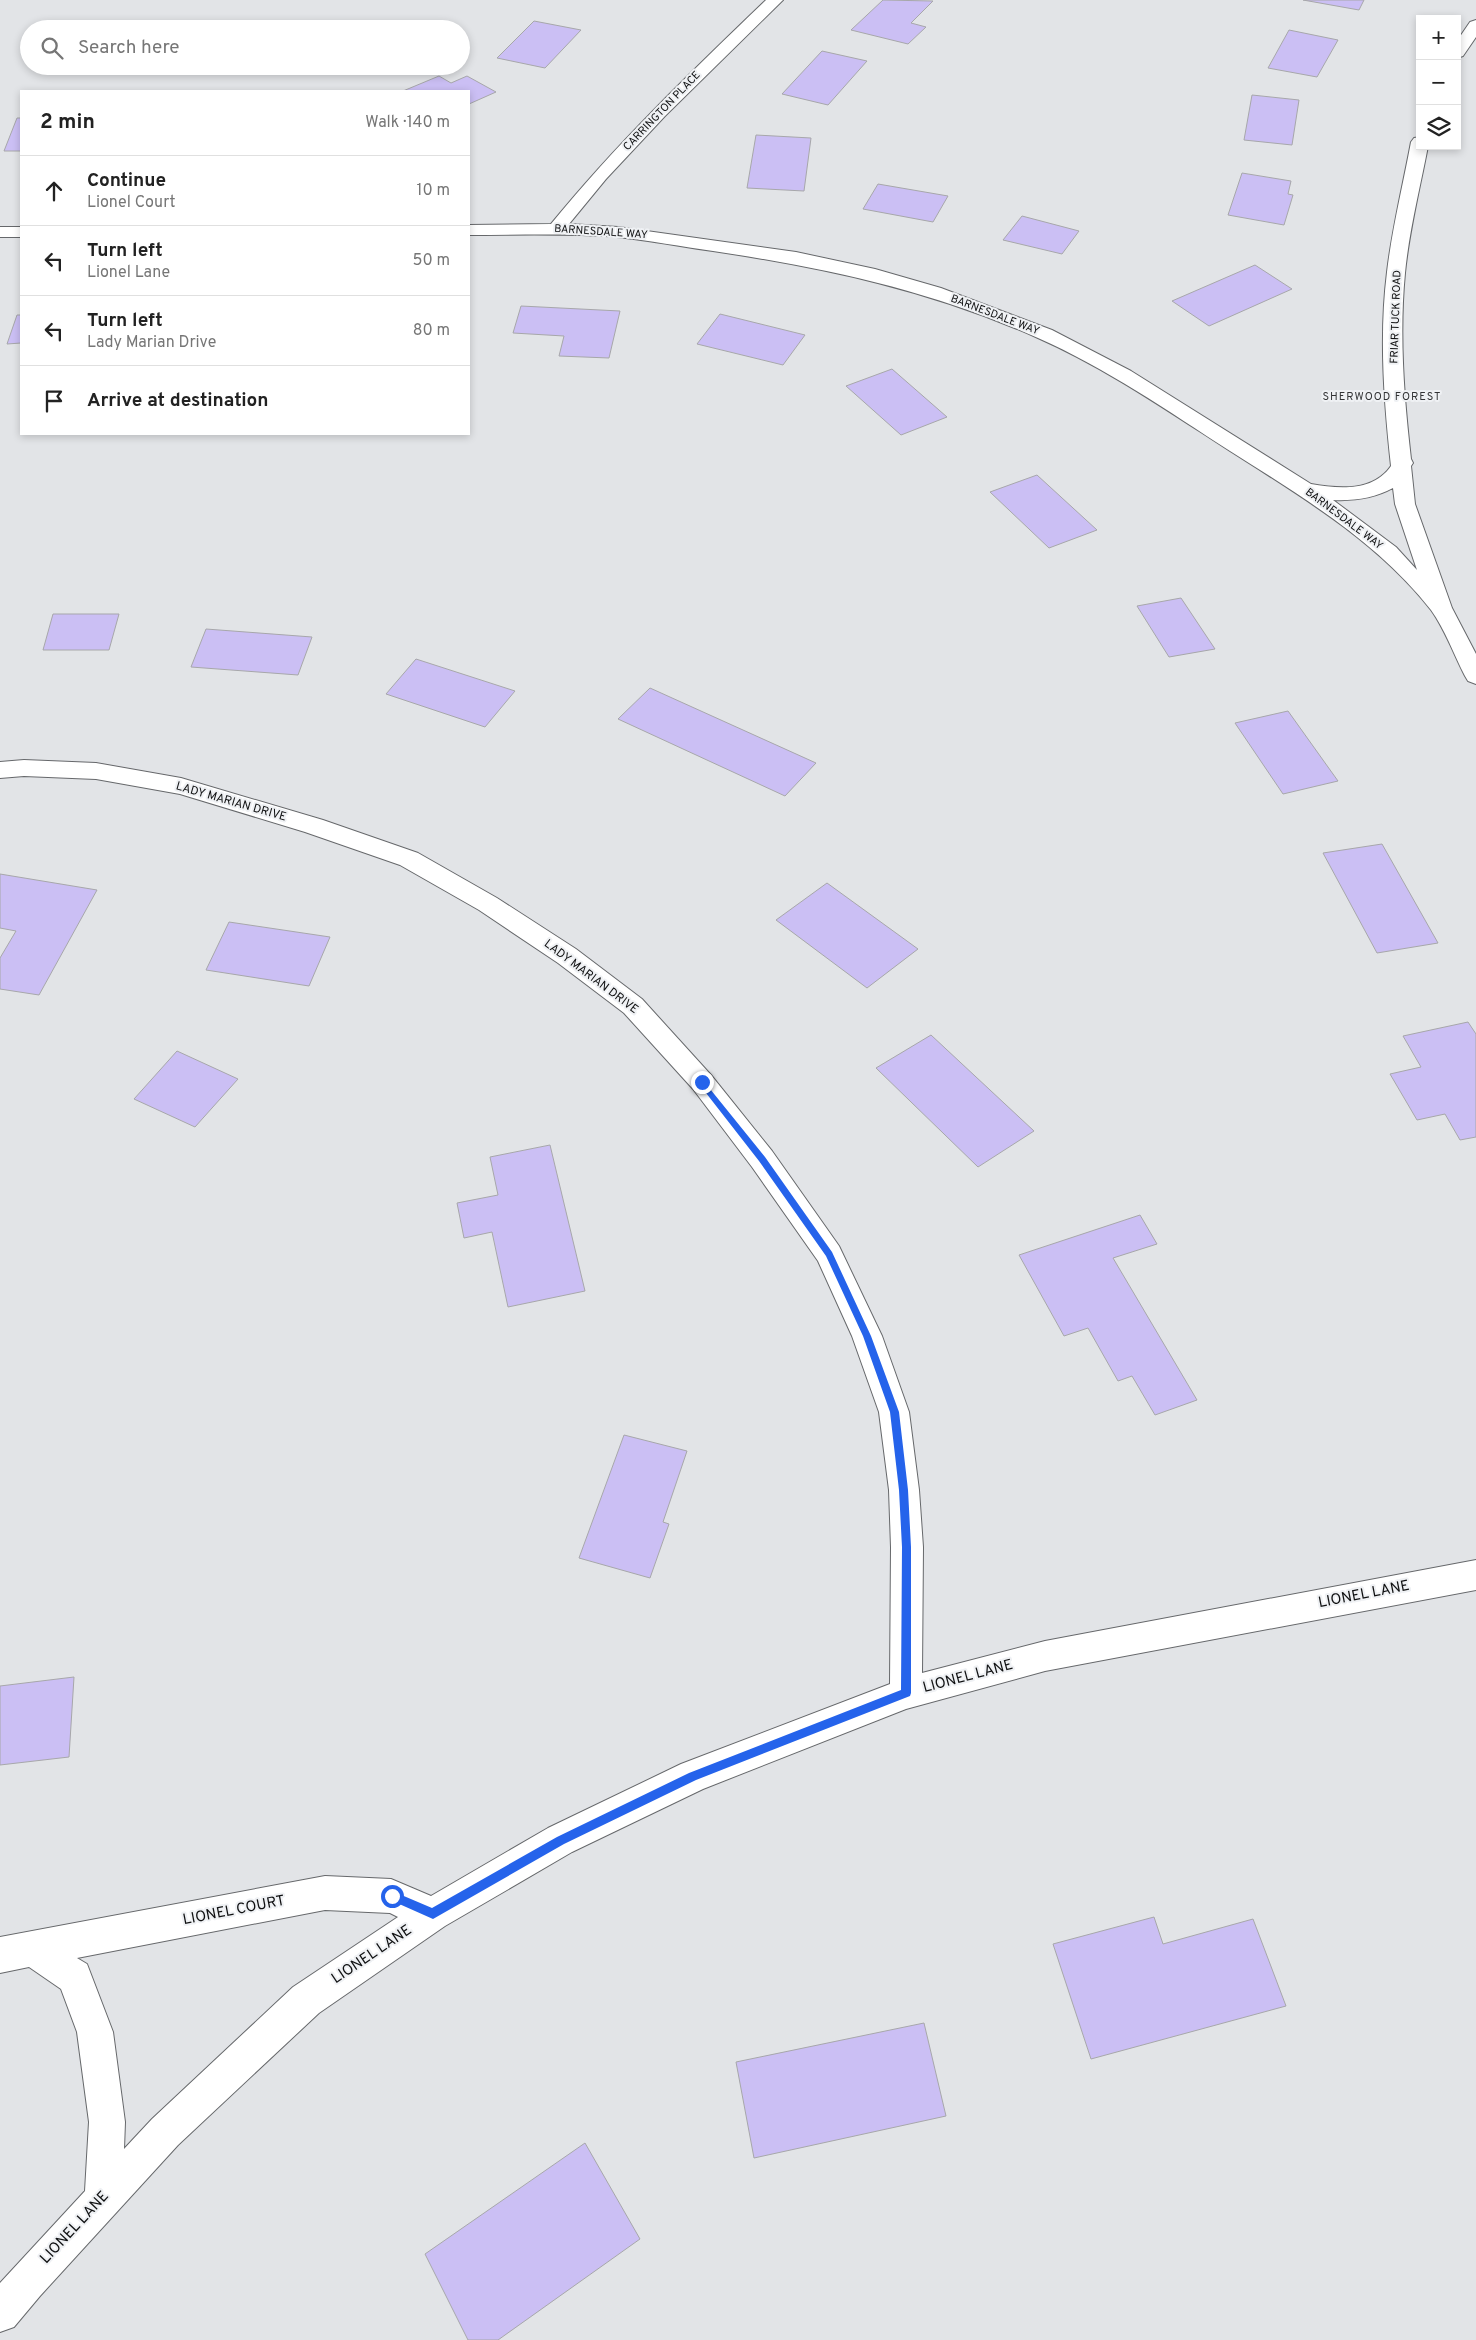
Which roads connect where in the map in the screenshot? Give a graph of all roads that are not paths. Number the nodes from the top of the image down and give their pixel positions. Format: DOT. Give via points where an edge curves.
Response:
graph roads {
  1 [pos="775,0"];
  2 [pos="1476,25"];
  3 [pos="1461,47"];
  4 [pos="1419,150"];
  5 [pos="556,229"];
  6 [pos="470,230"];
  7 [pos="0,232"];
  8 [pos="20,232"];
  9 [pos="1403,463"];
  10 [pos="1304,489"];
  11 [pos="1441,608"];
  12 [pos="1476,676"];
  13 [pos="0,770"];
  14 [pos="1476,1575"];
  15 [pos="906,1693"];
  16 [pos="433,1914"];
  17 [pos="16,1952"];
  18 [pos="103,2198"];
  19 [pos="0,2313"];
  1 -- 5 [label="street, CARRINGTON PLACE" via="659,112 600,175"];
  2 -- 3 [label="street"];
  4 -- 9 [label="street, FRIAR TUCK ROAD" via="1396,272 1394,382"];
  5 -- 6 [label="street, BARNESDALE WAY"];
  5 -- 10 [label="street, BARNESDALE WAY" via="650,236 796,258 934,292 1045,334 1124,375"];
  7 -- 8 [label="street"];
  9 -- 10 [label="street" via="1389,481 1347,495"];
  9 -- 11 [label="street, FRIAR TUCK ROAD" via="1405,504"];
  10 -- 11 [label="street, BARNESDALE WAY" via="1388,552"];
  11 -- 12 [label="street, FRIAR TUCK ROAD"];
  13 -- 15 [label="street, LADY MARIAN DRIVE" via="96,772 181,786 314,826 408,859 488,904 567,956 632,1006 702,1082 779,1183 829,1254 867,1336 894,1412 904,1490"];
  14 -- 15 [label="street, LIONEL LANE" via="1045,1656"];
  15 -- 16 [label="street, LIONEL LANE" via="693,1776 560,1840"];
  16 -- 17 [label="street, LIONEL COURT" via="392,1896 325,1893"];
  16 -- 18 [label="street, LIONEL LANE" via="306,2000 166,2132"];
  17 -- 18 [label="street, LIONEL COURT" via="74,1976 95,2032 107,2122"];
  18 -- 19 [label="street, LIONEL LANE"];
}
